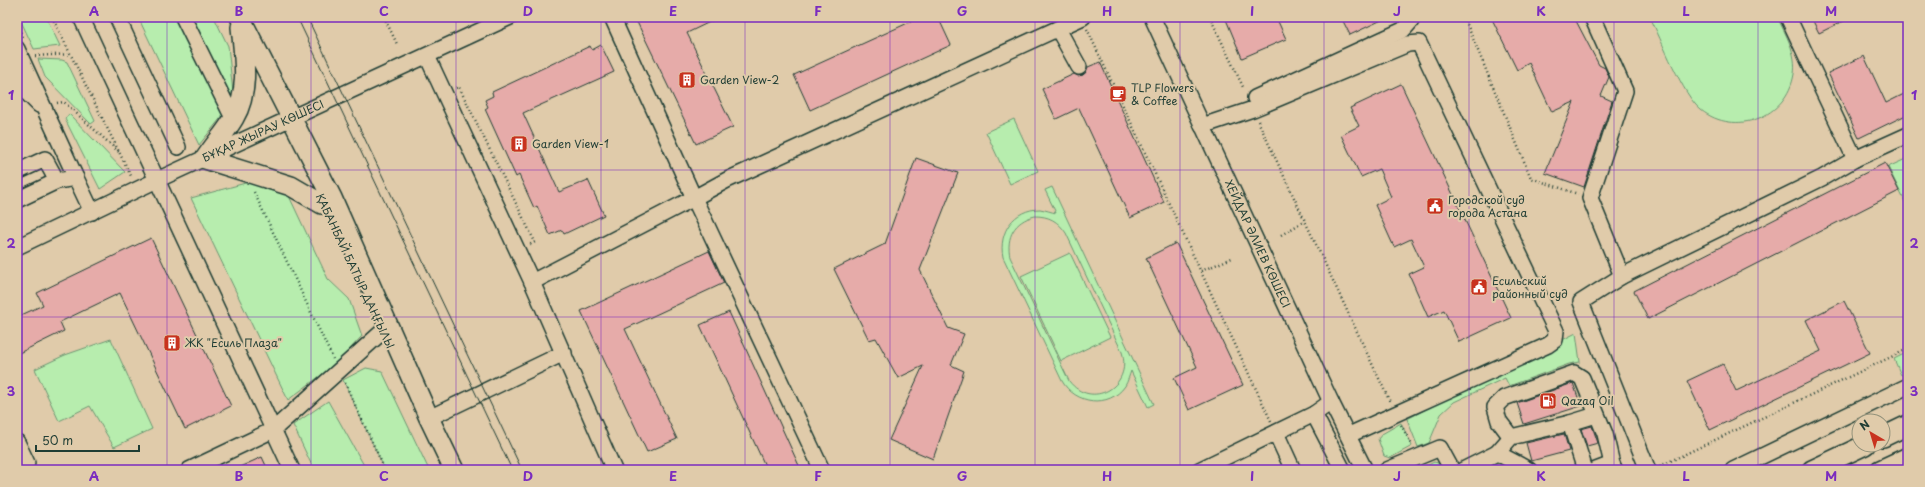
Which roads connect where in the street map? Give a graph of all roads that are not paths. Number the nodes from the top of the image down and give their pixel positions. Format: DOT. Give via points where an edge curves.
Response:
graph roads {
  1 [pos="80,17"];
  2 [pos="117,17"];
  3 [pos="183,17"];
  4 [pos="240,17"];
  5 [pos="510,17"];
  6 [pos="612,17"];
  7 [pos="1083,17"];
  8 [pos="1152,17"];
  9 [pos="1411,17"];
  10 [pos="1592,17"];
  11 [pos="1788,17"];
  12 [pos="1058,29"];
  13 [pos="17,49"];
  14 [pos="427,56"];
  15 [pos="1079,67"];
  16 [pos="17,83"];
  17 [pos="1251,105"];
  18 [pos="50,108"];
  19 [pos="232,116"];
  20 [pos="292,119"];
  21 [pos="1202,126"];
  22 [pos="1908,135"];
  23 [pos="178,147"];
  24 [pos="205,159"];
  25 [pos="1855,159"];
  26 [pos="17,172"];
  27 [pos="76,178"];
  28 [pos="157,180"];
  29 [pos="57,181"];
  30 [pos="694,198"];
  31 [pos="17,200"];
  32 [pos="322,204"];
  33 [pos="92,212"];
  34 [pos="17,247"];
  35 [pos="1622,276"];
  36 [pos="532,282"];
  37 [pos="382,332"];
  38 [pos="564,353"];
  39 [pos="1908,386"];
  40 [pos="1331,402"];
  41 [pos="1314,414"];
  42 [pos="1596,415"];
  43 [pos="429,418"];
  44 [pos="1570,423"];
  45 [pos="1908,425"];
  46 [pos="273,430"];
  47 [pos="1276,433"];
  48 [pos="1891,433"];
  49 [pos="1349,435"];
  50 [pos="1511,437"];
  51 [pos="17,442"];
  52 [pos="1851,452"];
  53 [pos="1497,453"];
  54 [pos="1908,457"];
  55 [pos="1613,467"];
  56 [pos="17,468"];
  57 [pos="1653,468"];
  58 [pos="189,470"];
  59 [pos="292,470"];
  60 [pos="454,470"];
  61 [pos="614,470"];
  62 [pos="822,470"];
  63 [pos="1199,470"];
  64 [pos="1293,470"];
  65 [pos="1343,470"];
  66 [pos="1365,470"];
  67 [pos="1387,470"];
  68 [pos="1452,470"];
  69 [pos="1463,470"];
  70 [pos="1529,470"];
  71 [pos="1585,470"];
  72 [pos="1596,470"];
  73 [pos="1733,470"];
  74 [pos="1812,470"];
  75 [pos="1880,470"];
  1 -- 28 [label="street"];
  2 -- 23 [label="street"];
  3 -- 19 [label="street"];
  4 -- 20 [label="main road, ҚАБАНБАЙ БАТЫР ДАҢҒЫЛЫ"];
  4 -- 24 [label="main road" via="245,72 242,99 235,117"];
  5 -- 14 [label="street, БҰҚАР ЖЫРАУ КӨШЕСІ"];
  6 -- 30 [label="street"];
  7 -- 12 [label="street"];
  8 -- 21 [label="street, ХЕЙДАР ӘЛИЕВ КӨШЕСІ"];
  9 -- 17 [label="street" via="1411,21 1403,30"];
  10 -- 35 [label="street" via="1625,91 1590,198"];
  11 -- 25 [label="street"];
  12 -- 15 [label="street"];
  12 -- 30 [label="street" via="727,180"];
  13 -- 18 [label="street"];
  14 -- 20 [label="street, БҰҚАР ЖЫРАУ КӨШЕСІ"];
  14 -- 36 [label="street"];
  16 -- 18 [label="street"];
  17 -- 21 [label="street" via="1228,119"];
  17 -- 49 [label="street" via="1408,44 1419,43 1556,331 1555,340 1548,345"];
  18 -- 27 [label="street"];
  20 -- 24 [label="street, БҰҚАР ЖЫРАУ КӨШЕСІ"];
  20 -- 32 [label="main road, ҚАБАНБАЙ БАТЫР ДАҢҒЫЛЫ"];
  20 -- 43 [label="main road, ҚАБАНБАЙ БАТЫР ДАҢҒЫЛЫ" via="332,198"];
  21 -- 40 [label="street, ХЕЙДАР ӘЛИЕВ КӨШЕСІ"];
  22 -- 25 [label="street"];
  24 -- 28 [label="street, БҰҚАР ЖЫРАУ КӨШЕСІ"];
  24 -- 32 [label="main road" via="291,186"];
  25 -- 35 [label="street" via="1822,178"];
  26 -- 29 [label="street" via="46,159"];
  27 -- 29 [label="street"];
  27 -- 33 [label="street"];
  28 -- 33 [label="street, БҰҚАР ЖЫРАУ КӨШЕСІ"];
  28 -- 46 [label="street"];
  29 -- 31 [label="street"];
  30 -- 36 [label="street"];
  30 -- 62 [label="street"];
  32 -- 37 [label="main road, ҚАБАНБАЙ БАТЫР ДАҢҒЫЛЫ"];
  33 -- 34 [label="street, БҰҚАР ЖЫРАУ КӨШЕСІ"];
  35 -- 57 [label="street" via="1581,302"];
  36 -- 38 [label="street"];
  37 -- 43 [label="main road, ҚАБАНБАЙ БАТЫР ДАҢҒЫЛЫ"];
  37 -- 46 [label="street"];
  38 -- 43 [label="street"];
  38 -- 61 [label="street"];
  39 -- 73 [label="street"];
  40 -- 41 [label="street"];
  40 -- 49 [label="street, ХЕЙДАР ӘЛИЕВ КӨШЕСІ"];
  41 -- 47 [label="street"];
  41 -- 65 [label="street"];
  42 -- 44 [label="street"];
  42 -- 50 [label="street" via="1582,378 1574,373 1504,398 1496,407 1499,421"];
  42 -- 55 [label="street"];
  43 -- 60 [label="main road, ҚАБАНБАЙ БАТЫР ДАҢҒЫЛЫ"];
  44 -- 50 [label="street"];
  44 -- 71 [label="street"];
  45 -- 48 [label="main road"];
  46 -- 58 [label="street"];
  46 -- 59 [label="street"];
  47 -- 63 [label="street"];
  47 -- 64 [label="street"];
  49 -- 66 [label="street, ХЕЙДАР ӘЛИЕВ КӨШЕСІ"];
  50 -- 53 [label="street"];
  51 -- 56 [label="street" via="28,464"];
  52 -- 74 [label="main road"];
  53 -- 69 [label="street"];
  53 -- 70 [label="street"];
  54 -- 75 [label="main road"];
  55 -- 72 [label="street"];
  67 -- 68 [label="street" via="1440,448"];
}
